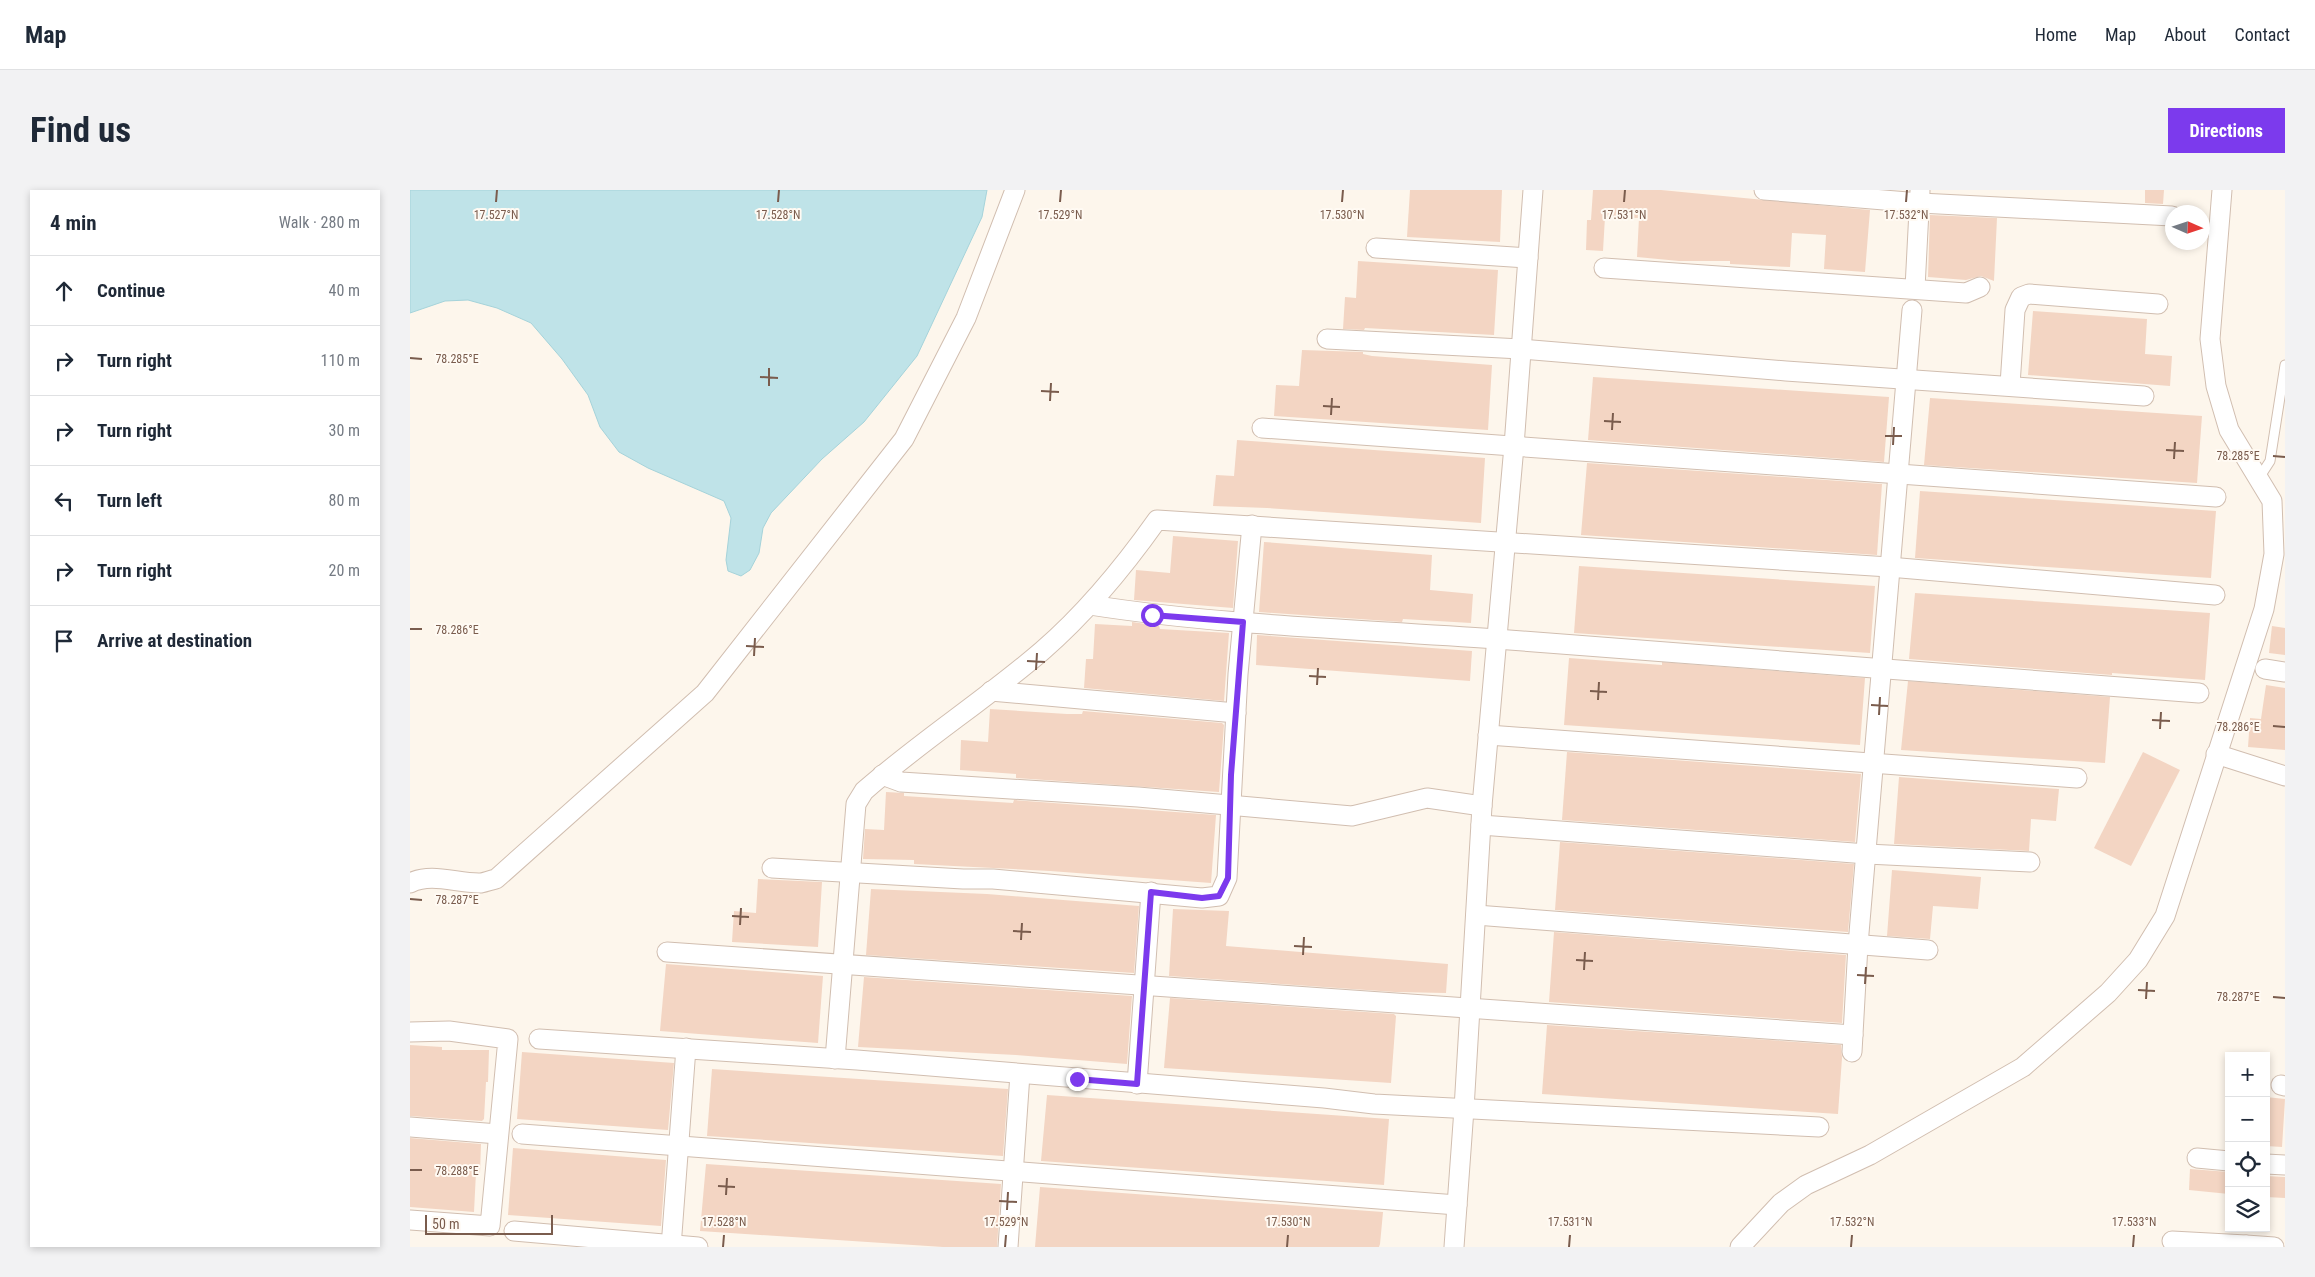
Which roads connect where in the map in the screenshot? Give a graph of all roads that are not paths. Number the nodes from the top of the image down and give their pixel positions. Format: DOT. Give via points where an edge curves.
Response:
graph roads {
  1 [pos="1015,190"];
  2 [pos="1533,190"];
  3 [pos="1764,190"];
  4 [pos="2222,190"];
  5 [pos="1920,196"];
  6 [pos="2165,215"];
  7 [pos="2211,218"];
  8 [pos="1376,248"];
  9 [pos="1528,258"];
  10 [pos="1604,268"];
  11 [pos="1980,287"];
  12 [pos="1915,288"];
  13 [pos="2158,304"];
  14 [pos="1912,310"];
  15 [pos="1327,339"];
  16 [pos="1521,349"];
  17 [pos="2285,365"];
  18 [pos="1906,379"];
  19 [pos="2010,385"];
  20 [pos="2144,396"];
  21 [pos="1262,428"];
  22 [pos="1514,446"];
  23 [pos="1897,474"];
  24 [pos="2259,478"];
  25 [pos="2216,497"];
  26 [pos="1252,525"];
  27 [pos="1505,542"];
  28 [pos="1889,567"];
  29 [pos="2215,595"];
  30 [pos="1090,605"];
  31 [pos="1243,622"];
  32 [pos="1498,639"];
  33 [pos="1881,669"];
  34 [pos="2265,670"];
  35 [pos="2285,672"];
  36 [pos="991,691"];
  37 [pos="2199,692"];
  38 [pos="1236,713"];
  39 [pos="1488,735"];
  40 [pos="2216,754"];
  41 [pos="1874,764"];
  42 [pos="882,776"];
  43 [pos="2285,776"];
  44 [pos="2077,778"];
  45 [pos="1230,806"];
  46 [pos="1482,806"];
  47 [pos="1481,825"];
  48 [pos="1867,854"];
  49 [pos="2030,862"];
  50 [pos="772,868"];
  51 [pos="850,872"];
  52 [pos="410,883"];
  53 [pos="1151,892"];
  54 [pos="1476,915"];
  55 [pos="1858,945"];
  56 [pos="1928,950"];
  57 [pos="667,952"];
  58 [pos="842,964"];
  59 [pos="1143,987"];
  60 [pos="1470,1007"];
  61 [pos="410,1032"];
  62 [pos="539,1039"];
  63 [pos="686,1048"];
  64 [pos="835,1059"];
  65 [pos="1020,1074"];
  66 [pos="1137,1084"];
  67 [pos="1464,1109"];
  68 [pos="410,1127"];
  69 [pos="1819,1127"];
  70 [pos="498,1134"];
  71 [pos="522,1134"];
  72 [pos="678,1147"];
  73 [pos="2197,1158"];
  74 [pos="2225,1160"];
  75 [pos="2270,1164"];
  76 [pos="2285,1165"];
  77 [pos="1013,1172"];
  78 [pos="1457,1205"];
  79 [pos="410,1220"];
  80 [pos="514,1231"];
  81 [pos="2172,1241"];
  82 [pos="671,1246"];
  83 [pos="2246,1246"];
  84 [pos="698,1247"];
  85 [pos="1008,1247"];
  86 [pos="1454,1247"];
  87 [pos="1740,1247"];
  88 [pos="2274,1247"];
  1 -- 52 [label="street" via="966,318 904,438 704,693 496,879 480,883 449,878"];
  2 -- 9 [label="street"];
  3 -- 5 [label="street"];
  4 -- 7 [label="street"];
  5 -- 6 [label="street"];
  5 -- 12 [label="street"];
  7 -- 24 [label="street" via="2210,339 2216,386 2229,430"];
  8 -- 9 [label="street"];
  9 -- 16 [label="street"];
  10 -- 12 [label="street"];
  11 -- 12 [label="street" via="1966,293"];
  13 -- 19 [label="street" via="2029,294 2021,297 2015,310"];
  14 -- 18 [label="street"];
  15 -- 16 [label="street"];
  16 -- 18 [label="street"];
  16 -- 22 [label="street"];
  17 -- 24 [label="lane" via="2270,461"];
  18 -- 19 [label="street"];
  18 -- 23 [label="street"];
  19 -- 20 [label="street"];
  21 -- 22 [label="street"];
  22 -- 23 [label="street"];
  22 -- 27 [label="street"];
  23 -- 25 [label="street"];
  23 -- 28 [label="street"];
  24 -- 40 [label="street" via="2272,501 2274,554 2264,609 2238,696"];
  26 -- 27 [label="street"];
  26 -- 30 [label="street" via="1157,520"];
  26 -- 31 [label="street"];
  27 -- 28 [label="street"];
  27 -- 32 [label="street"];
  28 -- 29 [label="street"];
  28 -- 33 [label="street"];
  30 -- 31 [label="street" via="1152,615"];
  30 -- 36 [label="street"];
  31 -- 32 [label="street"];
  31 -- 38 [label="street"];
  32 -- 33 [label="street"];
  32 -- 39 [label="street"];
  33 -- 37 [label="street"];
  33 -- 41 [label="street"];
  34 -- 35 [label="street"];
  36 -- 38 [label="street"];
  36 -- 42 [label="street"];
  38 -- 45 [label="street"];
  39 -- 41 [label="street"];
  39 -- 46 [label="street"];
  40 -- 43 [label="street"];
  40 -- 87 [label="street" via="2165,916 2138,960 2108,993 2023,1067 1870,1155 1806,1184 1780,1203"];
  41 -- 44 [label="street"];
  41 -- 48 [label="street"];
  42 -- 45 [label="street" via="901,782"];
  42 -- 51 [label="street" via="864,791 856,804"];
  45 -- 46 [label="street" via="1352,816 1427,798"];
  45 -- 53 [label="street" via="1228,878 1219,896 1202,898"];
  46 -- 47 [label="street"];
  47 -- 48 [label="street"];
  47 -- 54 [label="street"];
  48 -- 49 [label="street"];
  48 -- 55 [label="street"];
  50 -- 51 [label="street"];
  51 -- 53 [label="street" via="1012,880"];
  51 -- 58 [label="street"];
  53 -- 59 [label="street"];
  54 -- 55 [label="street"];
  54 -- 60 [label="street"];
  55 -- 56 [label="street"];
  55 -- 60 [label="street" via="1852,1043"];
  57 -- 58 [label="street"];
  58 -- 59 [label="street"];
  58 -- 64 [label="street"];
  59 -- 60 [label="street"];
  59 -- 66 [label="street"];
  60 -- 67 [label="street"];
  61 -- 70 [label="street" via="449,1031 508,1039"];
  62 -- 63 [label="street"];
  63 -- 64 [label="street"];
  63 -- 72 [label="street"];
  64 -- 65 [label="street"];
  65 -- 66 [label="street"];
  65 -- 77 [label="street"];
  66 -- 67 [label="street"];
  67 -- 69 [label="street"];
  67 -- 78 [label="street"];
  68 -- 70 [label="street"];
  70 -- 79 [label="street" via="490,1226"];
  71 -- 72 [label="street"];
  72 -- 77 [label="street"];
  72 -- 82 [label="street"];
  73 -- 74 [label="street"];
  75 -- 76 [label="street"];
  77 -- 78 [label="street"];
  77 -- 85 [label="street"];
  78 -- 86 [label="street"];
  80 -- 82 [label="street"];
  81 -- 83 [label="street"];
  82 -- 84 [label="street"];
  83 -- 88 [label="street"];
}
